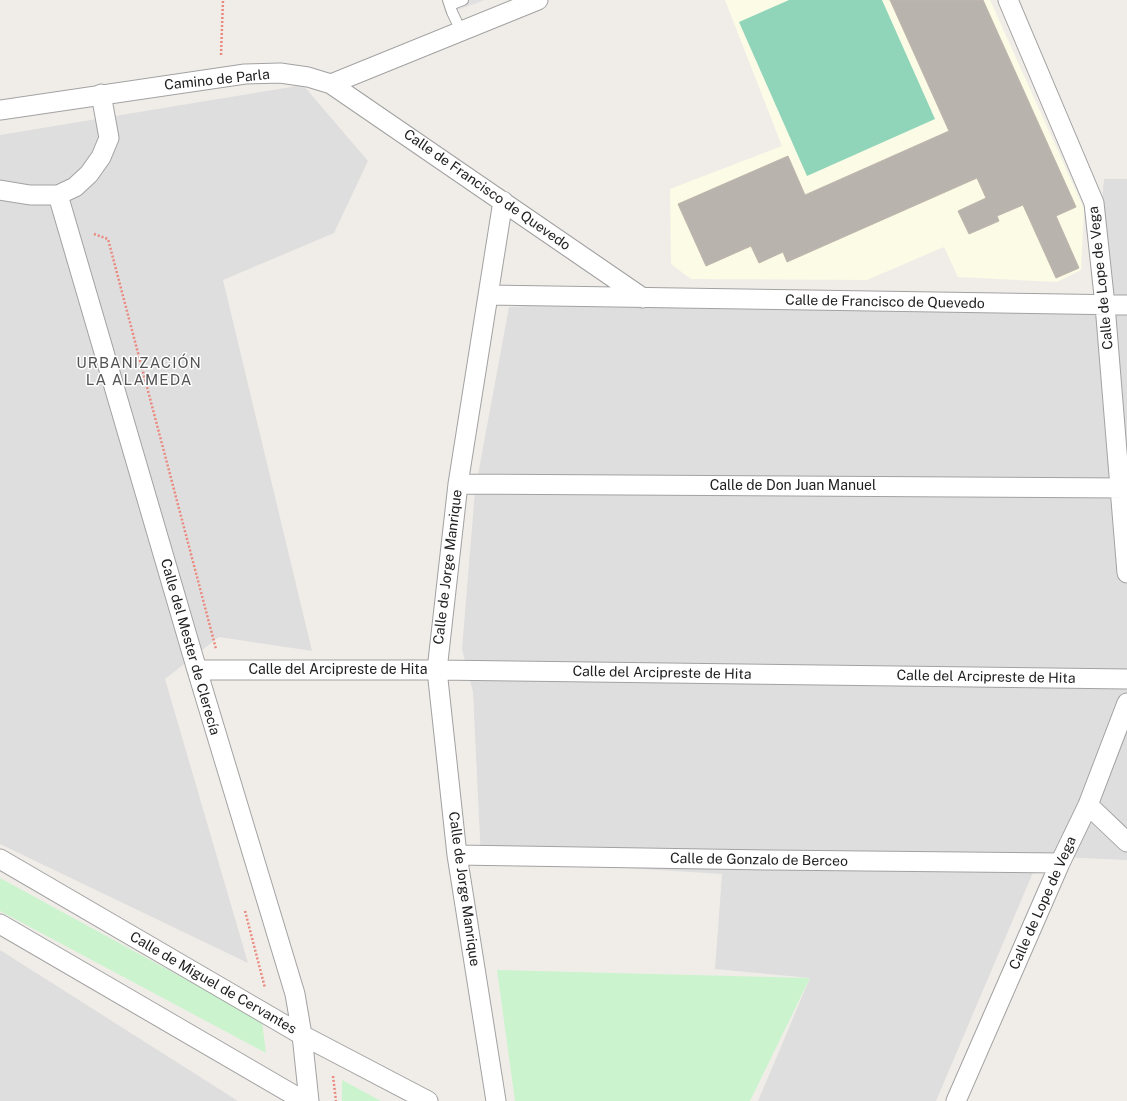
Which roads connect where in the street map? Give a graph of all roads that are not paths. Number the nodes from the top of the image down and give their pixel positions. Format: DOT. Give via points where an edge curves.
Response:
graph roads {
  1 [pos="463,0"];
  2 [pos="538,0"];
  3 [pos="1008,0"];
  4 [pos="449,3"];
  5 [pos="461,31"];
  6 [pos="331,84"];
  7 [pos="102,94"];
  8 [pos="0,110"];
  9 [pos="0,190"];
  10 [pos="58,195"];
  11 [pos="503,201"];
  12 [pos="488,295"];
  13 [pos="643,298"];
  14 [pos="1105,305"];
  15 [pos="1127,305"];
  16 [pos="458,484"];
  17 [pos="1123,488"];
  18 [pos="1127,573"];
  19 [pos="197,670"];
  20 [pos="436,670"];
  21 [pos="1127,679"];
  22 [pos="1127,703"];
  23 [pos="1088,805"];
  24 [pos="1127,842"];
  25 [pos="458,855"];
  26 [pos="0,859"];
  27 [pos="1060,863"];
  28 [pos="0,924"];
  29 [pos="302,1035"];
  30 [pos="304,1101"];
  31 [pos="309,1101"];
  32 [pos="428,1101"];
  33 [pos="496,1101"];
  34 [pos="956,1101"];
  1 -- 4 [label="lane"];
  2 -- 5 [label="street"];
  3 -- 14 [label="street, Calle de Lope de Vega" via="1094,203"];
  4 -- 5 [label="lane"];
  5 -- 6 [label="street"];
  6 -- 7 [label="street, Camino de Parla" via="280,73 245,74"];
  6 -- 11 [label="street, Calle de Francisco de Quevedo"];
  7 -- 8 [label="street, Camino de Parla"];
  7 -- 10 [label="street" via="109,138 101,157 89,174 75,187"];
  9 -- 10 [label="street" via="30,195"];
  10 -- 19 [label="street, Calle del Mester de Clerecía"];
  11 -- 12 [label="street, Calle de Jorge Manrique"];
  11 -- 13 [label="street, Calle de Francisco de Quevedo"];
  12 -- 13 [label="street, Calle de Francisco de Quevedo"];
  12 -- 16 [label="street, Calle de Jorge Manrique"];
  13 -- 14 [label="street, Calle de Francisco de Quevedo"];
  14 -- 15 [label="street, Calle de Francisco de Quevedo"];
  14 -- 17 [label="street, Calle de Lope de Vega"];
  16 -- 17 [label="street, Calle de Don Juan Manuel"];
  16 -- 20 [label="street, Calle de Jorge Manrique"];
  17 -- 18 [label="street, Calle de Lope de Vega"];
  19 -- 20 [label="street, Calle del Arcipreste de Hita"];
  19 -- 29 [label="street, Calle del Mester de Clerecía" via="295,994"];
  20 -- 21 [label="street, Calle del Arcipreste de Hita"];
  20 -- 25 [label="street, Calle de Jorge Manrique"];
  22 -- 23 [label="street, Calle de Lope de Vega"];
  23 -- 24 [label="street"];
  23 -- 27 [label="street, Calle de Lope de Vega"];
  25 -- 27 [label="street, Calle de Gonzalo de Berceo"];
  25 -- 33 [label="street, Calle de Jorge Manrique"];
  26 -- 29 [label="street, Calle de Miguel de Cervantes"];
  27 -- 34 [label="street, Calle de Lope de Vega"];
  28 -- 30 [label="street"];
  29 -- 31 [label="street, Calle del Mester de Clerecía"];
  29 -- 32 [label="street, Calle de Miguel de Cervantes"];
}
